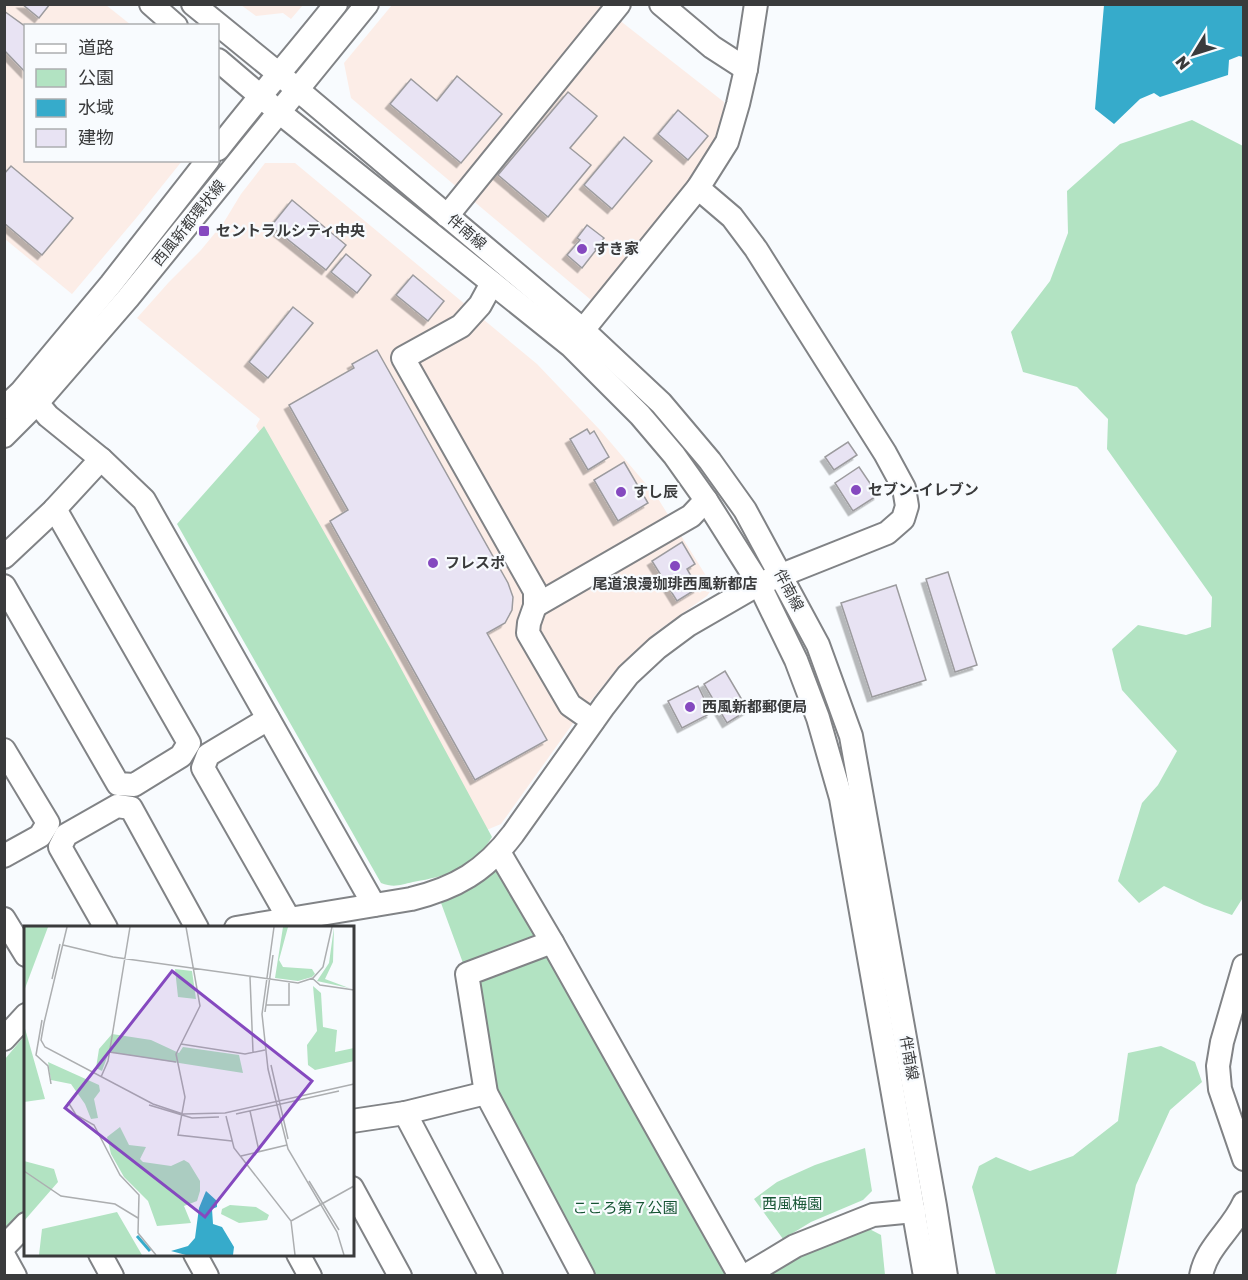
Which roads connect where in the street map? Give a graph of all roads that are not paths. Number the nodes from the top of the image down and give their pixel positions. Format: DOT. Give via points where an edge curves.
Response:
graph roads {
  1 [pos="151,4"];
  2 [pos="193,4"];
  3 [pos="336,4"];
  4 [pos="367,4"];
  5 [pos="619,4"];
  6 [pos="661,4"];
  7 [pos="756,4"];
  8 [pos="174,24"];
  9 [pos="218,24"];
  10 [pos="219,25"];
  11 [pos="219,61"];
  12 [pos="746,69"];
  13 [pos="279,74"];
  14 [pos="298,90"];
  15 [pos="260,95"];
  16 [pos="279,112"];
  17 [pos="219,148"];
  18 [pos="206,162"];
  19 [pos="698,188"];
  20 [pos="447,216"];
  21 [pos="492,283"];
  22 [pos="583,330"];
  23 [pos="37,402"];
  24 [pos="4,408"];
  25 [pos="4,436"];
  26 [pos="100,459"];
  27 [pos="706,500"];
  28 [pos="55,508"];
  29 [pos="4,557"];
  30 [pos="780,575"];
  31 [pos="759,584"];
  32 [pos="4,586"];
  33 [pos="535,606"];
  34 [pos="268,719"];
  35 [pos="593,721"];
  36 [pos="4,750"];
  37 [pos="499,852"];
  38 [pos="4,856"];
  39 [pos="374,905"];
  40 [pos="4,919"];
  41 [pos="289,919"];
  42 [pos="105,926"];
  43 [pos="196,926"];
  44 [pos="243,926"];
  45 [pos="552,942"];
  46 [pos="24,952"];
  47 [pos="1244,966"];
  48 [pos="24,1017"];
  49 [pos="4,1039"];
  50 [pos="486,1093"];
  51 [pos="405,1113"];
  52 [pos="354,1121"];
  53 [pos="1244,1159"];
  54 [pos="354,1192"];
  55 [pos="1244,1203"];
  56 [pos="914,1211"];
  57 [pos="24,1226"];
  58 [pos="4,1247"];
  59 [pos="4,1256"];
  60 [pos="101,1256"];
  61 [pos="196,1256"];
  62 [pos="299,1256"];
  63 [pos="15,1275"];
  64 [pos="112,1275"];
  65 [pos="207,1275"];
  66 [pos="310,1275"];
  67 [pos="400,1275"];
  68 [pos="491,1275"];
  69 [pos="583,1275"];
  70 [pos="740,1275"];
  71 [pos="745,1275"];
  72 [pos="925,1275"];
  73 [pos="946,1275"];
  74 [pos="1201,1275"];
  1 -- 8 [label="street"];
  2 -- 9 [label="street, 伴南線"];
  3 -- 13 [label="street"];
  4 -- 14 [label="street, 西風新都環状線"];
  5 -- 20 [label="street"];
  6 -- 12 [label="street" via="712,47"];
  7 -- 12 [label="street"];
  10 -- 13 [label="street, 伴南線"];
  11 -- 15 [label="street, 伴南線"];
  12 -- 19 [label="street" via="727,142"];
  13 -- 14 [label="street, 伴南線"];
  13 -- 15 [label="street"];
  14 -- 16 [label="street, 西風新都環状線"];
  14 -- 20 [label="street, 伴南線"];
  15 -- 16 [label="street, 伴南線"];
  15 -- 17 [label="street"];
  16 -- 21 [label="street, 伴南線"];
  16 -- 23 [label="street, 西風新都環状線" via="128,298"];
  18 -- 24 [label="street, 西風新都環状線" via="103,293"];
  19 -- 22 [label="street"];
  19 -- 30 [label="street" via="732,218 756,249 904,488 907,506 903,519 887,533"];
  20 -- 22 [label="street, 伴南線"];
  21 -- 27 [label="street, 伴南線" via="571,346 640,415"];
  21 -- 33 [label="street" via="480,305 461,326 403,358 535,591"];
  22 -- 30 [label="street, 伴南線" via="661,403 710,460 745,510"];
  23 -- 25 [label="street, 西風新都環状線"];
  23 -- 26 [label="street" via="48,416"];
  26 -- 28 [label="street"];
  26 -- 34 [label="street" via="144,500"];
  27 -- 31 [label="street, 伴南線"];
  27 -- 33 [label="street" via="691,516"];
  28 -- 29 [label="street"];
  28 -- 32 [label="street" via="189,742 181,756 134,785 118,784"];
  30 -- 31 [label="street"];
  30 -- 73 [label="street, 伴南線" via="818,645 850,736"];
  31 -- 35 [label="street" via="688,625 657,648 628,675"];
  31 -- 56 [label="street, 伴南線" via="796,660 841,798"];
  33 -- 35 [label="street" via="528,633 570,705"];
  34 -- 39 [label="street"];
  34 -- 41 [label="street" via="208,755 203,768"];
  35 -- 37 [label="street"];
  36 -- 38 [label="street" via="48,823 40,836"];
  37 -- 39 [label="street" via="486,865 450,887"];
  37 -- 45 [label="street"];
  39 -- 41 [label="street"];
  40 -- 46 [label="street"];
  41 -- 44 [label="street"];
  42 -- 43 [label="street" via="60,847 66,835 117,806 131,808"];
  45 -- 50 [label="street" via="467,974"];
  45 -- 70 [label="street"];
  47 -- 53 [label="street" via="1218,1066 1220,1089"];
  48 -- 49 [label="street"];
  50 -- 51 [label="street"];
  50 -- 69 [label="street"];
  51 -- 52 [label="street"];
  51 -- 68 [label="street"];
  54 -- 67 [label="street"];
  55 -- 74 [label="street" via="1206,1259"];
  56 -- 71 [label="street" via="873,1215 795,1246"];
  56 -- 72 [label="street, 伴南線"];
  57 -- 58 [label="street"];
  59 -- 63 [label="street"];
  60 -- 64 [label="street"];
  61 -- 65 [label="street"];
  62 -- 66 [label="street"];
}
